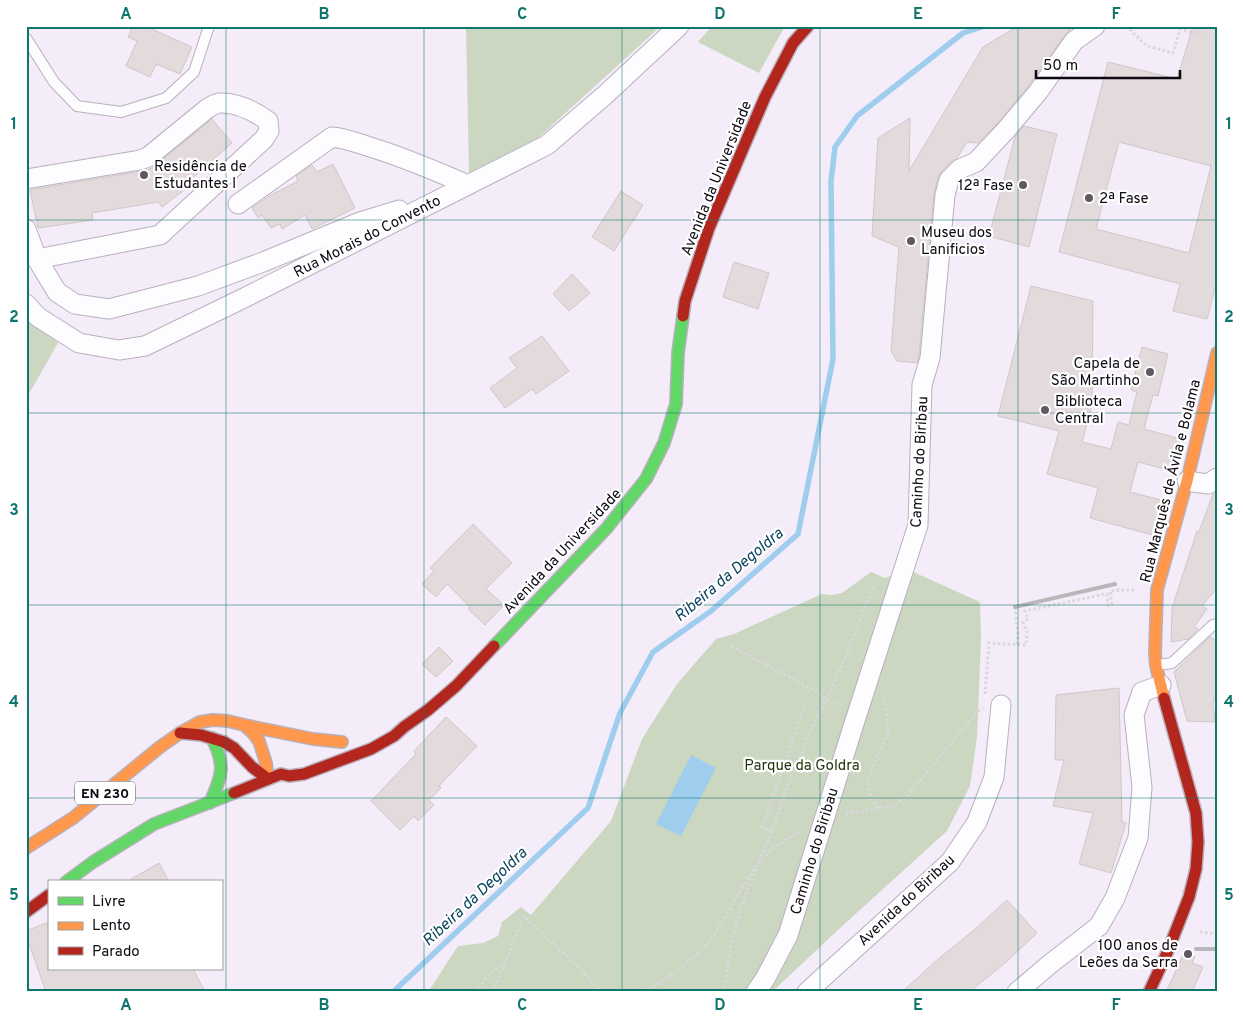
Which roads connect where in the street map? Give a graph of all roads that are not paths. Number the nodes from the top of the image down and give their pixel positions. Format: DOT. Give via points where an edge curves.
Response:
graph roads {
  1 [pos="209,26"];
  2 [pos="679,26"];
  3 [pos="808,26"];
  4 [pos="1095,26"];
  5 [pos="26,38"];
  6 [pos="26,180"];
  7 [pos="468,185"];
  8 [pos="451,194"];
  9 [pos="238,204"];
  10 [pos="26,229"];
  11 [pos="37,259"];
  12 [pos="26,304"];
  13 [pos="1217,353"];
  14 [pos="1217,478"];
  15 [pos="1187,481"];
  16 [pos="1217,624"];
  17 [pos="1156,666"];
  18 [pos="1161,684"];
  19 [pos="990,706"];
  20 [pos="244,725"];
  21 [pos="180,733"];
  22 [pos="212,738"];
  23 [pos="318,750"];
  24 [pos="268,780"];
  25 [pos="210,803"];
  26 [pos="26,848"];
  27 [pos="69,880"];
  28 [pos="48,896"];
  29 [pos="26,912"];
  30 [pos="756,992"];
  31 [pos="807,992"];
  32 [pos="1017,992"];
  33 [pos="1149,992"];
  1 -- 5 [label="lane" via="194,72 166,98 121,112 77,106 54,82"];
  2 -- 7 [label="street, Rua Morais do Convento" via="547,145"];
  3 -- 24 [label="main road, Avenida da Universidade" via="793,43 765,97 709,228 685,301 676,404 664,444 646,479 606,529 456,686 428,710 399,725 394,736 371,748 304,774 289,776 282,769"];
  4 -- 30 [label="street, Caminho do Biribau" via="1074,41 1038,92 976,162 960,169 949,180 930,358 922,385 918,525 788,934"];
  6 -- 11 [label="street" via="140,160 218,103 242,106 268,120 269,131 264,139 160,235"];
  7 -- 8 [label="street, Rua Morais do Convento"];
  7 -- 9 [label="street" via="382,150 332,137"];
  8 -- 11 [label="street" via="360,222 198,286 109,309 75,304 56,292"];
  8 -- 12 [label="street, Rua Morais do Convento" via="144,346 119,350 79,343 38,317"];
  10 -- 11 [label="street"];
  13 -- 15 [label="main road, Rua Marquês de Ávila e Bolama"];
  14 -- 15 [label="street" via="1208,484"];
  15 -- 17 [label="main road, Rua Marquês de Ávila e Bolama" via="1157,590"];
  16 -- 17 [label="lane" via="1172,663"];
  17 -- 18 [label="main road, Rua Marquês de Ávila e Bolama"];
  18 -- 32 [label="street" via="1142,692 1134,715 1142,787 1138,838 1116,898 1099,926"];
  18 -- 33 [label="main road, Rua Marquês de Ávila e Bolama" via="1196,813 1198,842 1189,896"];
  19 -- 31 [label="street, Avenida do Biribau" via="994,778 972,830 950,862"];
  20 -- 21 [label="main road, EN 230" via="213,720 200,722"];
  20 -- 23 [label="main road, EN 230" via="313,739 346,740"];
  20 -- 24 [label="main road" via="259,741"];
  21 -- 22 [label="main road"];
  21 -- 26 [label="main road, EN 230" via="73,818"];
  22 -- 24 [label="main road" via="234,748"];
  22 -- 25 [label="main road" via="221,758 222,774"];
  24 -- 25 [label="main road, Avenida da Universidade"];
  25 -- 27 [label="main road, Avenida da Universidade" via="154,824"];
  28 -- 29 [label="main road"];
}
